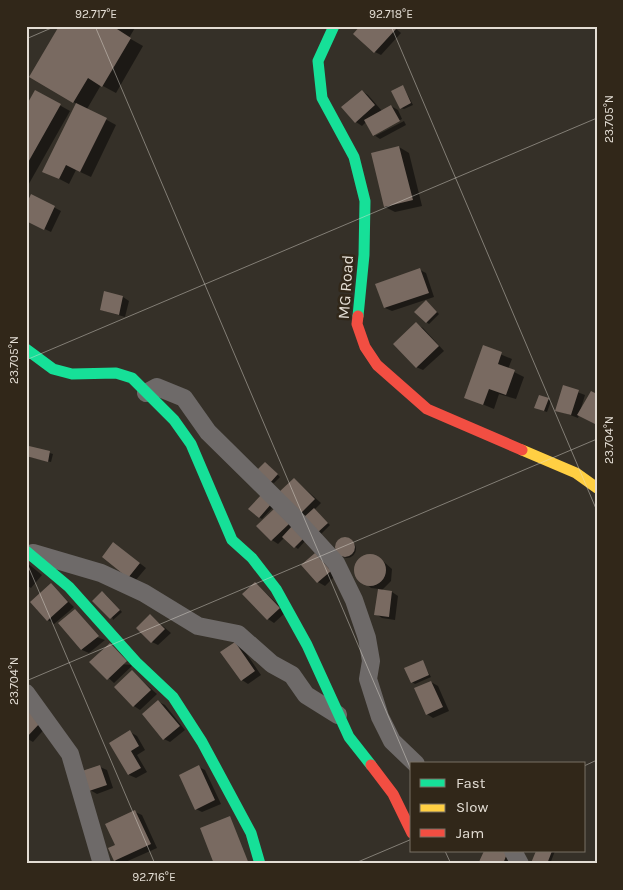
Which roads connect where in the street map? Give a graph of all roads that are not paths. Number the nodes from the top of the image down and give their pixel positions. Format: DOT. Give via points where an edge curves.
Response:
graph roads {
  1 [pos="334,26"];
  2 [pos="26,349"];
  3 [pos="146,393"];
  4 [pos="597,488"];
  5 [pos="27,551"];
  6 [pos="26,692"];
  7 [pos="338,714"];
  8 [pos="414,762"];
  9 [pos="410,827"];
  10 [pos="514,852"];
  11 [pos="102,864"];
  12 [pos="260,864"];
  13 [pos="520,864"];
  1 -- 4 [label="street, MG Road" via="318,61 322,98 354,158 366,201 357,324 365,348 377,365 427,409 576,474"];
  2 -- 3 [label="street" via="53,370 72,374 116,373 132,378"];
  3 -- 7 [label="street" via="174,420 192,444 232,540 252,558 276,589 307,645"];
  3 -- 8 [label="street" via="157,387 184,398 208,432 336,563 354,600 367,638 371,661 368,679 380,717 392,741"];
  5 -- 7 [label="street" via="101,573 144,593 198,626 238,634 272,664 292,674 306,695"];
  5 -- 12 [label="street" via="69,587 136,662 173,697 202,742 247,825"];
  6 -- 11 [label="street" via="70,754"];
  7 -- 9 [label="street" via="357,751 384,782 406,815"];
  10 -- 13 [label="street"];
}
